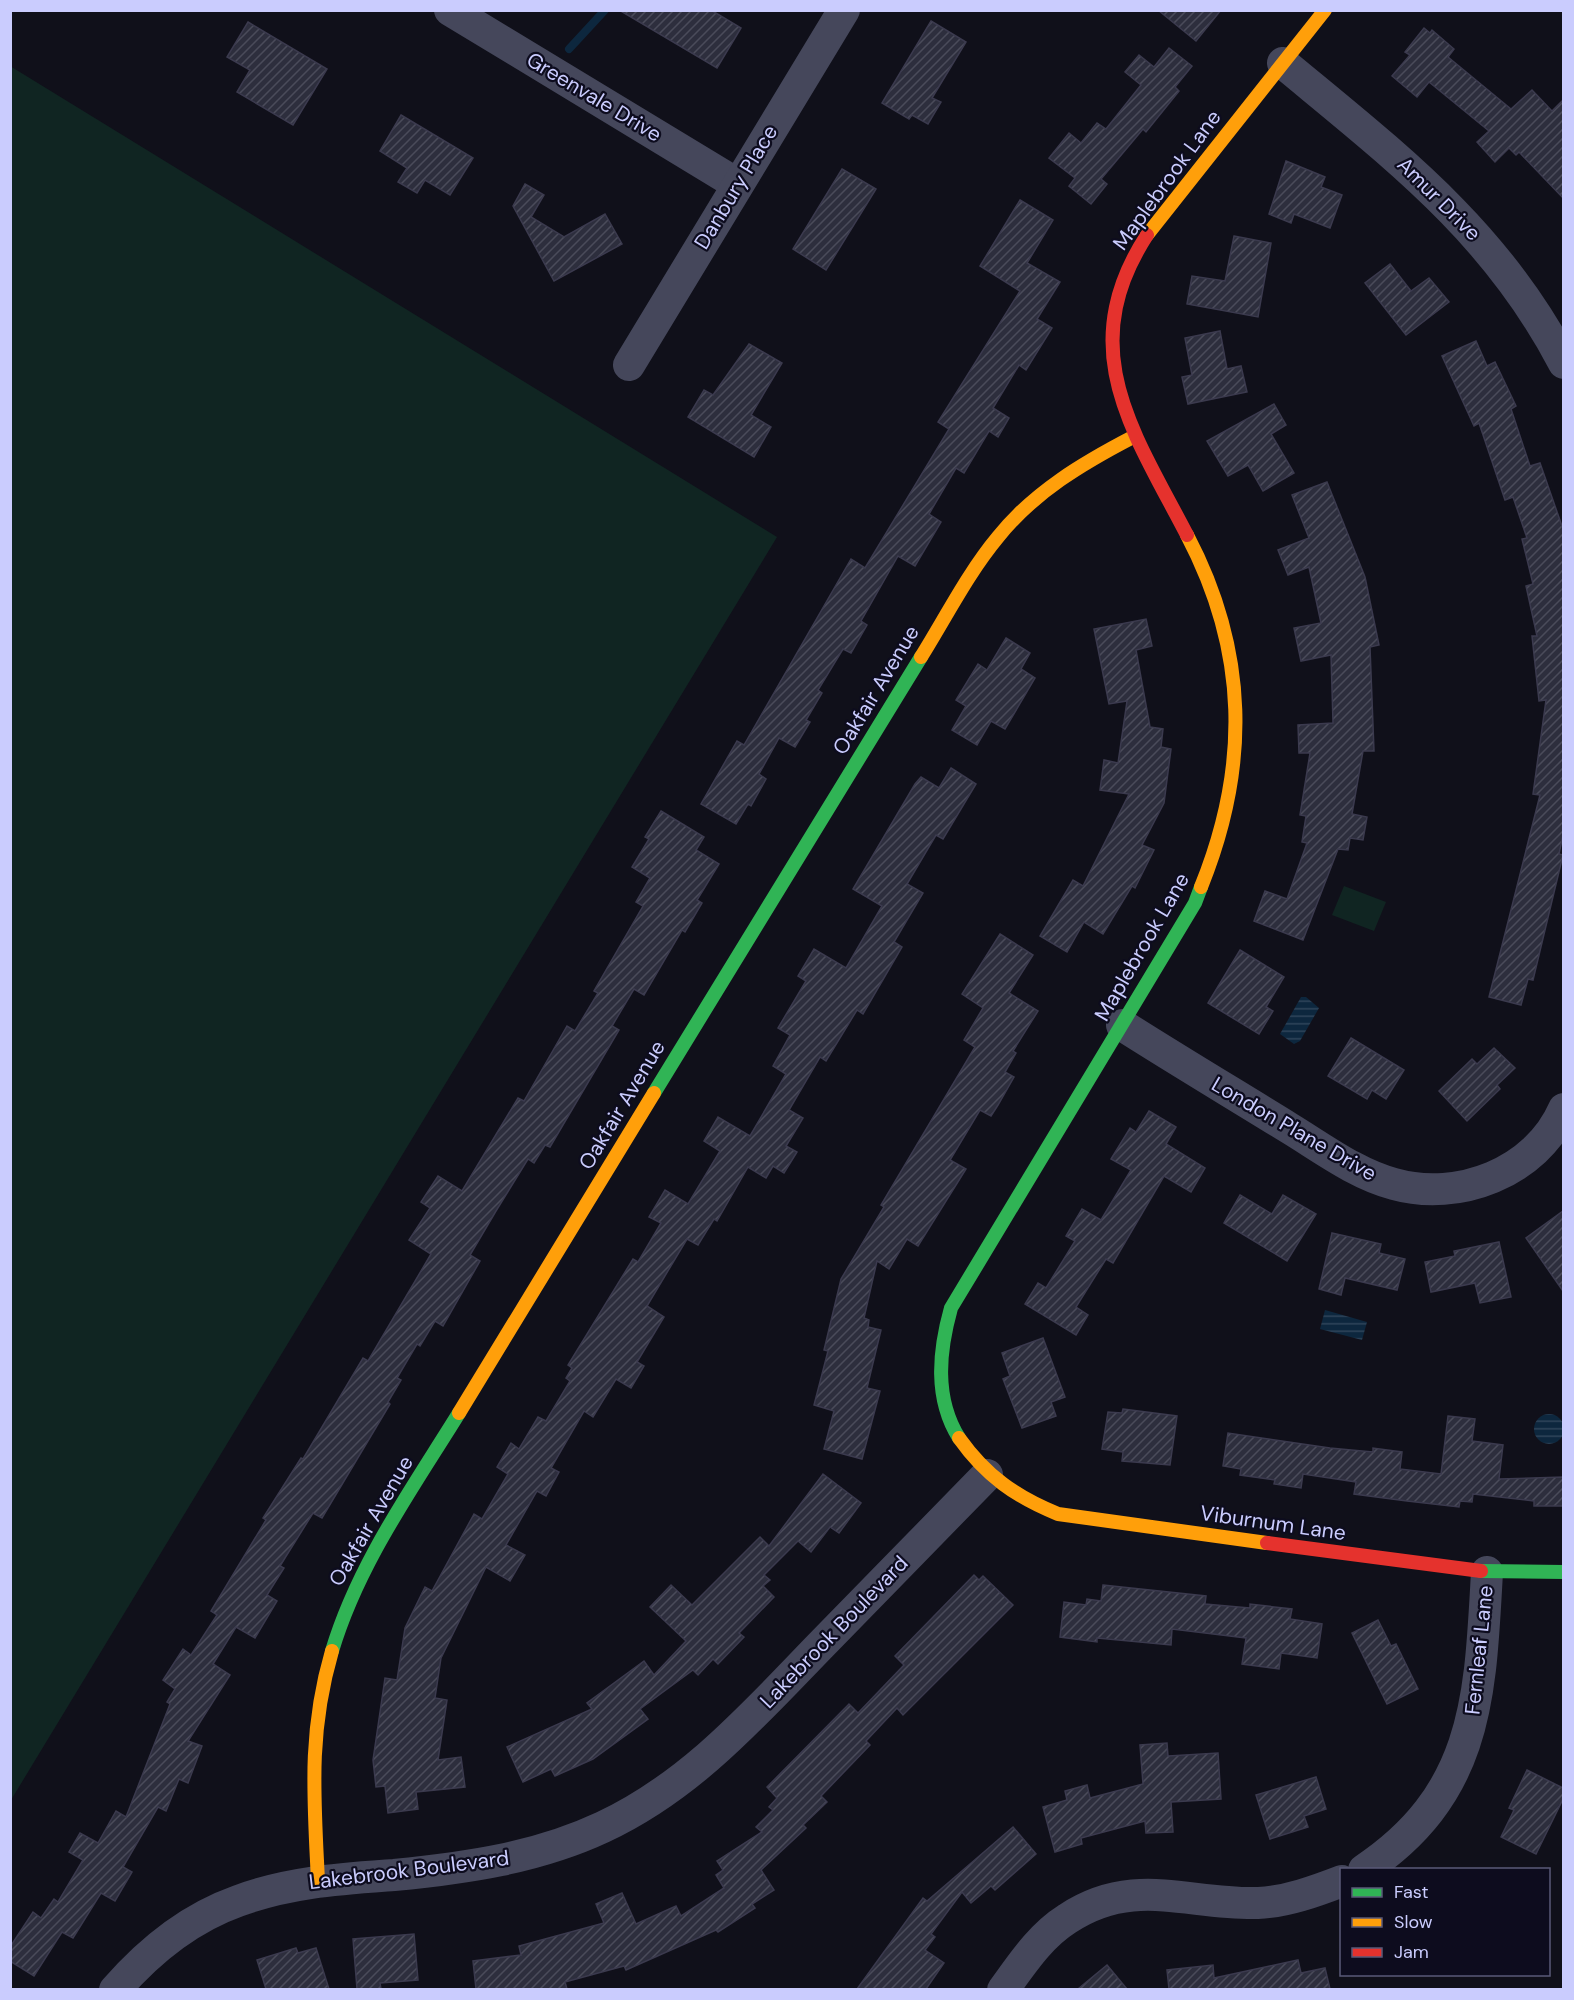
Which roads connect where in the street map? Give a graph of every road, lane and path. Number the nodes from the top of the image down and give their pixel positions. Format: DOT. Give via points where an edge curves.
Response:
graph roads {
  1 [pos="450,10"];
  2 [pos="844,10"];
  3 [pos="1325,10"];
  4 [pos="1283,63"];
  5 [pos="737,184"];
  6 [pos="1563,363"];
  7 [pos="629,364"];
  8 [pos="1133,437"];
  9 [pos="1122,1025"];
  10 [pos="1563,1109"];
  11 [pos="987,1475"];
  12 [pos="1487,1572"];
  13 [pos="1563,1572"];
  14 [pos="1365,1868"];
  15 [pos="318,1881"];
  16 [pos="1340,1881"];
  17 [pos="115,1989"];
  18 [pos="1003,1989"];
  1 -- 5 [label="street, Greenvale Drive"];
  2 -- 5 [label="street, Danbury Place"];
  3 -- 4 [label="street, Maplebrook Lane"];
  4 -- 6 [label="street, Amur Drive" via="1406,164 1463,220 1525,298"];
  4 -- 8 [label="street, Maplebrook Lane" via="1165,211 1125,273 1115,306 1112,347 1117,388"];
  5 -- 7 [label="street, Danbury Place"];
  8 -- 9 [label="street, Maplebrook Lane" via="1216,595 1231,659 1237,737 1226,813 1206,877 1180,930"];
  8 -- 15 [label="street, Oakfair Avenue" via="1054,482 1022,508 983,556 375,1550 343,1615 320,1697 313,1774"];
  9 -- 10 [label="street, London Plane Drive" via="1374,1177 1407,1188 1437,1190 1479,1183 1505,1171 1527,1156 1554,1127"];
  9 -- 11 [label="street, Maplebrook Lane" via="977,1260 945,1322 938,1370 945,1404 957,1435"];
  11 -- 12 [label="street, Viburnum Lane" via="1029,1503 1068,1516"];
  11 -- 15 [label="street, Lakebrook Boulevard" via="741,1728 688,1776 649,1802 578,1837 507,1860"];
  12 -- 13 [label="street, Viburnum Lane"];
  12 -- 14 [label="street, Fernleaf Lane" via="1479,1688 1462,1752 1444,1786 1411,1831"];
  15 -- 17 [label="street, Lakebrook Boulevard" via="263,1893 213,1912 166,1941"];
  16 -- 18 [label="street" via="1261,1903 1147,1893 1103,1900 1050,1932"];
}
